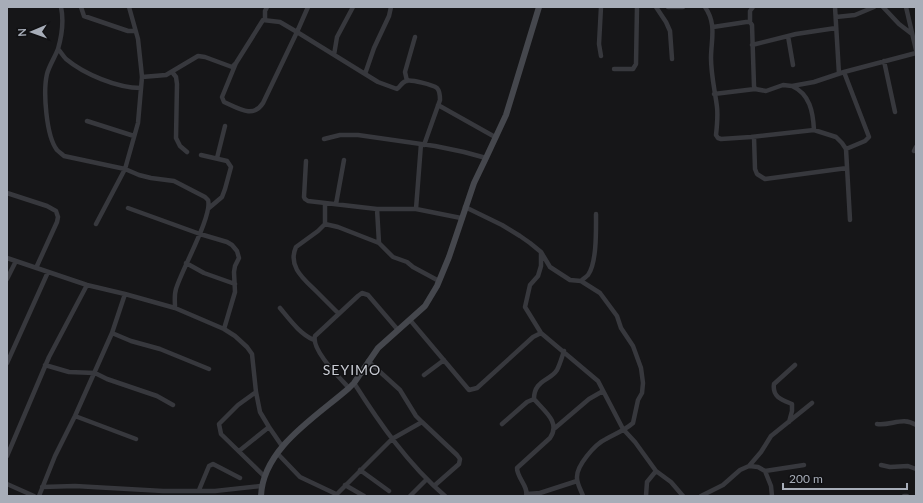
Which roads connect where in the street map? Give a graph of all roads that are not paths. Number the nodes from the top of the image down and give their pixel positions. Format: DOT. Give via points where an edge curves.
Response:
graph roads {
  1 [pos="61,7"];
  2 [pos="81,7"];
  3 [pos="129,7"];
  4 [pos="267,7"];
  5 [pos="308,7"];
  6 [pos="353,7"];
  7 [pos="392,7"];
  8 [pos="539,7"];
  9 [pos="601,7"];
  10 [pos="637,7"];
  11 [pos="656,7"];
  12 [pos="668,7"];
  13 [pos="683,7"];
  14 [pos="705,7"];
  15 [pos="753,7"];
  16 [pos="835,7"];
  17 [pos="874,7"];
  18 [pos="883,7"];
  19 [pos="906,7"];
  20 [pos="836,16"];
  21 [pos="265,20"];
  22 [pos="750,22"];
  23 [pos="916,24"];
  24 [pos="910,25"];
  25 [pos="713,27"];
  26 [pos="836,28"];
  27 [pos="135,31"];
  28 [pos="297,32"];
  29 [pos="912,34"];
  30 [pos="788,36"];
  31 [pos="414,37"];
  32 [pos="752,45"];
  33 [pos="58,49"];
  34 [pos="916,51"];
  35 [pos="334,55"];
  36 [pos="601,56"];
  37 [pos="672,59"];
  38 [pos="884,61"];
  39 [pos="236,63"];
  40 [pos="793,65"];
  41 [pos="614,70"];
  42 [pos="172,72"];
  43 [pos="842,73"];
  44 [pos="365,74"];
  45 [pos="142,77"];
  46 [pos="407,81"];
  47 [pos="792,86"];
  48 [pos="141,88"];
  49 [pos="755,89"];
  50 [pos="714,94"];
  51 [pos="438,105"];
  52 [pos="895,112"];
  53 [pos="87,122"];
  54 [pos="225,126"];
  55 [pos="814,130"];
  56 [pos="134,136"];
  57 [pos="495,137"];
  58 [pos="754,137"];
  59 [pos="324,139"];
  60 [pos="422,144"];
  61 [pos="846,149"];
  62 [pos="187,152"];
  63 [pos="201,155"];
  64 [pos="217,158"];
  65 [pos="486,158"];
  66 [pos="344,160"];
  67 [pos="306,161"];
  68 [pos="847,168"];
  69 [pos="125,169"];
  70 [pos="7,193"];
  71 [pos="325,203"];
  72 [pos="336,204"];
  73 [pos="465,207"];
  74 [pos="128,208"];
  75 [pos="209,208"];
  76 [pos="377,209"];
  77 [pos="416,209"];
  78 [pos="596,214"];
  79 [pos="461,218"];
  80 [pos="850,220"];
  81 [pos="96,224"];
  82 [pos="325,224"];
  83 [pos="200,234"];
  84 [pos="379,243"];
  85 [pos="541,252"];
  86 [pos="7,258"];
  87 [pos="16,261"];
  88 [pos="186,263"];
  89 [pos="36,268"];
  90 [pos="48,272"];
  91 [pos="7,279"];
  92 [pos="440,281"];
  93 [pos="581,281"];
  94 [pos="235,284"];
  95 [pos="87,285"];
  96 [pos="125,294"];
  97 [pos="175,308"];
  98 [pos="280,308"];
  99 [pos="339,314"];
  100 [pos="410,320"];
  101 [pos="224,329"];
  102 [pos="398,330"];
  103 [pos="112,333"];
  104 [pos="542,333"];
  105 [pos="314,340"];
  106 [pos="564,351"];
  107 [pos="444,360"];
  108 [pos="368,361"];
  109 [pos="7,363"];
  110 [pos="795,365"];
  111 [pos="45,366"];
  112 [pos="209,370"];
  113 [pos="95,373"];
  114 [pos="424,374"];
  115 [pos="354,383"];
  116 [pos="349,388"];
  117 [pos="603,391"];
  118 [pos="256,392"];
  119 [pos="534,399"];
  120 [pos="812,403"];
  121 [pos="173,405"];
  122 [pos="75,416"];
  123 [pos="422,422"];
  124 [pos="789,422"];
  125 [pos="502,424"];
  126 [pos="877,424"];
  127 [pos="916,425"];
  128 [pos="269,427"];
  129 [pos="555,428"];
  130 [pos="623,429"];
  131 [pos="136,439"];
  132 [pos="392,439"];
  133 [pos="282,446"];
  134 [pos="239,451"];
  135 [pos="277,453"];
  136 [pos="7,456"];
  137 [pos="804,465"];
  138 [pos="881,465"];
  139 [pos="749,466"];
  140 [pos="916,469"];
  141 [pos="360,470"];
  142 [pos="656,471"];
  143 [pos="765,471"];
  144 [pos="264,476"];
  145 [pos="240,478"];
  146 [pos="426,480"];
  147 [pos="577,481"];
  148 [pos="7,484"];
  149 [pos="346,485"];
  150 [pos="261,486"];
  151 [pos="434,486"];
  152 [pos="42,487"];
  153 [pos="190,490"];
  154 [pos="199,490"];
  155 [pos="389,491"];
  156 [pos="712,491"];
  157 [pos="215,493"];
  158 [pos="540,494"];
  159 [pos="336,495"];
  160 [pos="526,495"];
  161 [pos="717,495"];
  162 [pos="34,496"];
  163 [pos="39,496"];
  164 [pos="188,496"];
  165 [pos="261,496"];
  166 [pos="364,496"];
  167 [pos="410,496"];
  168 [pos="445,496"];
  169 [pos="583,496"];
  170 [pos="646,496"];
  171 [pos="683,496"];
  172 [pos="702,496"];
  173 [pos="772,496"];
  174 [pos="904,496"];
  175 [pos="907,496"];
  1 -- 33 [label="street" via="63,17"];
  2 -- 27 [label="street" via="84,16"];
  3 -- 27 [label="street"];
  4 -- 21 [label="street"];
  5 -- 28 [label="street"];
  6 -- 35 [label="street" via="337,37"];
  7 -- 44 [label="street"];
  8 -- 57 [label="street" via="506,115"];
  9 -- 36 [label="street"];
  10 -- 41 [label="street" via="636,64 633,69"];
  11 -- 37 [label="street" via="670,31"];
  12 -- 13 [label="street"];
  14 -- 25 [label="street"];
  15 -- 22 [label="street" via="750,11"];
  16 -- 20 [label="street"];
  17 -- 20 [label="street" via="855,15"];
  18 -- 29 [label="street"];
  19 -- 24 [label="street"];
  20 -- 26 [label="street"];
  21 -- 28 [label="street" via="280,22"];
  21 -- 39 [label="street"];
  22 -- 25 [label="street"];
  22 -- 32 [label="street"];
  23 -- 24 [label="street"];
  24 -- 29 [label="street"];
  25 -- 50 [label="street" via="711,57"];
  26 -- 30 [label="street"];
  26 -- 43 [label="street"];
  27 -- 45 [label="street"];
  28 -- 35 [label="street"];
  28 -- 39 [label="street" via="263,103 254,111 246,112 224,102 222,98"];
  29 -- 34 [label="street"];
  30 -- 32 [label="street"];
  30 -- 40 [label="street"];
  31 -- 46 [label="street" via="405,72"];
  32 -- 49 [label="street"];
  33 -- 48 [label="street" via="66,59 86,72 127,87"];
  33 -- 69 [label="street" via="47,73 44,89 52,140 57,149 64,156"];
  34 -- 38 [label="street"];
  35 -- 44 [label="street"];
  38 -- 43 [label="street"];
  38 -- 52 [label="street"];
  39 -- 42 [label="street" via="232,67 198,56"];
  42 -- 45 [label="street" via="161,76"];
  42 -- 62 [label="street" via="177,84 176,138"];
  43 -- 47 [label="street"];
  43 -- 61 [label="street" via="869,136 865,141"];
  44 -- 46 [label="street" via="395,89"];
  45 -- 48 [label="street"];
  46 -- 51 [label="street" via="434,86 440,95"];
  47 -- 49 [label="street" via="783,85 766,91"];
  47 -- 55 [label="street" via="800,90 806,98 811,109"];
  48 -- 56 [label="street" via="138,123"];
  49 -- 50 [label="street"];
  50 -- 58 [label="street" via="718,138"];
  51 -- 57 [label="street"];
  51 -- 60 [label="street"];
  53 -- 56 [label="street"];
  54 -- 64 [label="street"];
  55 -- 58 [label="street"];
  55 -- 61 [label="street" via="836,137"];
  56 -- 69 [label="street"];
  57 -- 65 [label="street"];
  58 -- 68 [label="street" via="755,169 757,174 765,179"];
  59 -- 60 [label="street" via="340,134"];
  60 -- 65 [label="street"];
  60 -- 77 [label="street"];
  61 -- 68 [label="street"];
  63 -- 64 [label="street"];
  64 -- 75 [label="street" via="227,161 231,167 222,197"];
  65 -- 73 [label="street"];
  66 -- 72 [label="street"];
  67 -- 71 [label="street" via="305,199"];
  68 -- 80 [label="street"];
  69 -- 75 [label="street" via="138,175 174,181 205,197"];
  69 -- 81 [label="street"];
  70 -- 89 [label="street" via="56,211 57,222"];
  71 -- 72 [label="street"];
  71 -- 82 [label="street"];
  72 -- 76 [label="street"];
  73 -- 79 [label="street"];
  73 -- 85 [label="street" via="502,225"];
  74 -- 83 [label="street"];
  75 -- 83 [label="street"];
  76 -- 77 [label="street"];
  76 -- 84 [label="street"];
  77 -- 79 [label="street"];
  78 -- 93 [label="street" via="592,262 588,274"];
  79 -- 92 [label="street"];
  82 -- 84 [label="street"];
  82 -- 99 [label="street" via="296,247 295,264 303,280"];
  83 -- 88 [label="street"];
  83 -- 94 [label="street" via="227,242 237,251 239,258 234,272"];
  84 -- 92 [label="street" via="394,257"];
  85 -- 93 [label="street" via="550,267 570,280"];
  85 -- 104 [label="street" via="542,266 530,285 525,307"];
  86 -- 87 [label="street"];
  87 -- 89 [label="street"];
  87 -- 91 [label="street"];
  88 -- 94 [label="street"];
  88 -- 97 [label="street" via="175,291"];
  89 -- 90 [label="street"];
  90 -- 95 [label="street"];
  90 -- 109 [label="street"];
  92 -- 100 [label="street" via="429,301"];
  93 -- 130 [label="street" via="600,293 617,316 641,368 642,393 635,417 633,423"];
  94 -- 101 [label="street"];
  95 -- 96 [label="street"];
  95 -- 111 [label="street"];
  96 -- 97 [label="street"];
  96 -- 103 [label="street"];
  97 -- 101 [label="street"];
  98 -- 105 [label="street" via="301,332"];
  99 -- 102 [label="street" via="360,294 365,294"];
  99 -- 105 [label="street" via="315,336"];
  100 -- 102 [label="street"];
  100 -- 107 [label="street"];
  101 -- 118 [label="street" via="241,341 252,354"];
  102 -- 108 [label="street"];
  103 -- 112 [label="street" via="160,349"];
  103 -- 113 [label="street"];
  104 -- 106 [label="street"];
  104 -- 107 [label="street" via="533,337 474,390 466,388"];
  105 -- 116 [label="street" via="319,352"];
  106 -- 117 [label="street" via="598,381"];
  106 -- 119 [label="street" via="557,369 538,386"];
  107 -- 114 [label="street"];
  108 -- 115 [label="street"];
  108 -- 123 [label="street" via="400,390"];
  110 -- 124 [label="street" via="774,384 779,399 792,404"];
  111 -- 113 [label="street" via="69,372"];
  111 -- 136 [label="street"];
  113 -- 121 [label="street" via="158,396"];
  113 -- 122 [label="street"];
  115 -- 116 [label="street"];
  115 -- 132 [label="street"];
  116 -- 133 [label="street"];
  117 -- 129 [label="street" via="589,399"];
  117 -- 130 [label="street"];
  118 -- 128 [label="street" via="260,412"];
  118 -- 134 [label="street" via="219,424 221,434"];
  119 -- 125 [label="street"];
  119 -- 129 [label="street" via="554,421"];
  120 -- 124 [label="street"];
  122 -- 131 [label="street"];
  122 -- 152 [label="street"];
  123 -- 132 [label="street"];
  123 -- 151 [label="street" via="460,459 459,464"];
  124 -- 139 [label="street" via="771,436"];
  126 -- 127 [label="street" via="907,421"];
  128 -- 133 [label="street"];
  128 -- 134 [label="street"];
  129 -- 160 [label="street" via="550,438 517,468 517,474 527,490"];
  130 -- 142 [label="street"];
  130 -- 147 [label="street" via="605,439 590,453 576,475"];
  132 -- 141 [label="street"];
  132 -- 146 [label="street"];
  133 -- 135 [label="street"];
  134 -- 144 [label="street"];
  135 -- 144 [label="street"];
  135 -- 159 [label="street" via="300,476"];
  137 -- 143 [label="street"];
  138 -- 140 [label="street" via="908,466"];
  139 -- 143 [label="street"];
  139 -- 156 [label="street"];
  141 -- 149 [label="street"];
  141 -- 155 [label="street"];
  142 -- 170 [label="street" via="647,482"];
  142 -- 171 [label="street" via="671,482"];
  143 -- 173 [label="street"];
  144 -- 150 [label="street"];
  145 -- 154 [label="street" via="213,464 209,466"];
  146 -- 151 [label="street"];
  146 -- 167 [label="street"];
  147 -- 158 [label="street"];
  147 -- 169 [label="street"];
  148 -- 162 [label="street"];
  149 -- 159 [label="street"];
  149 -- 166 [label="street"];
  150 -- 157 [label="street"];
  150 -- 165 [label="street"];
  151 -- 168 [label="street"];
  152 -- 153 [label="street"];
  152 -- 163 [label="street"];
  153 -- 154 [label="street"];
  153 -- 164 [label="street"];
  154 -- 157 [label="street"];
  156 -- 161 [label="street"];
  156 -- 172 [label="street"];
  158 -- 160 [label="street"];
  174 -- 175 [label="street"];
}
